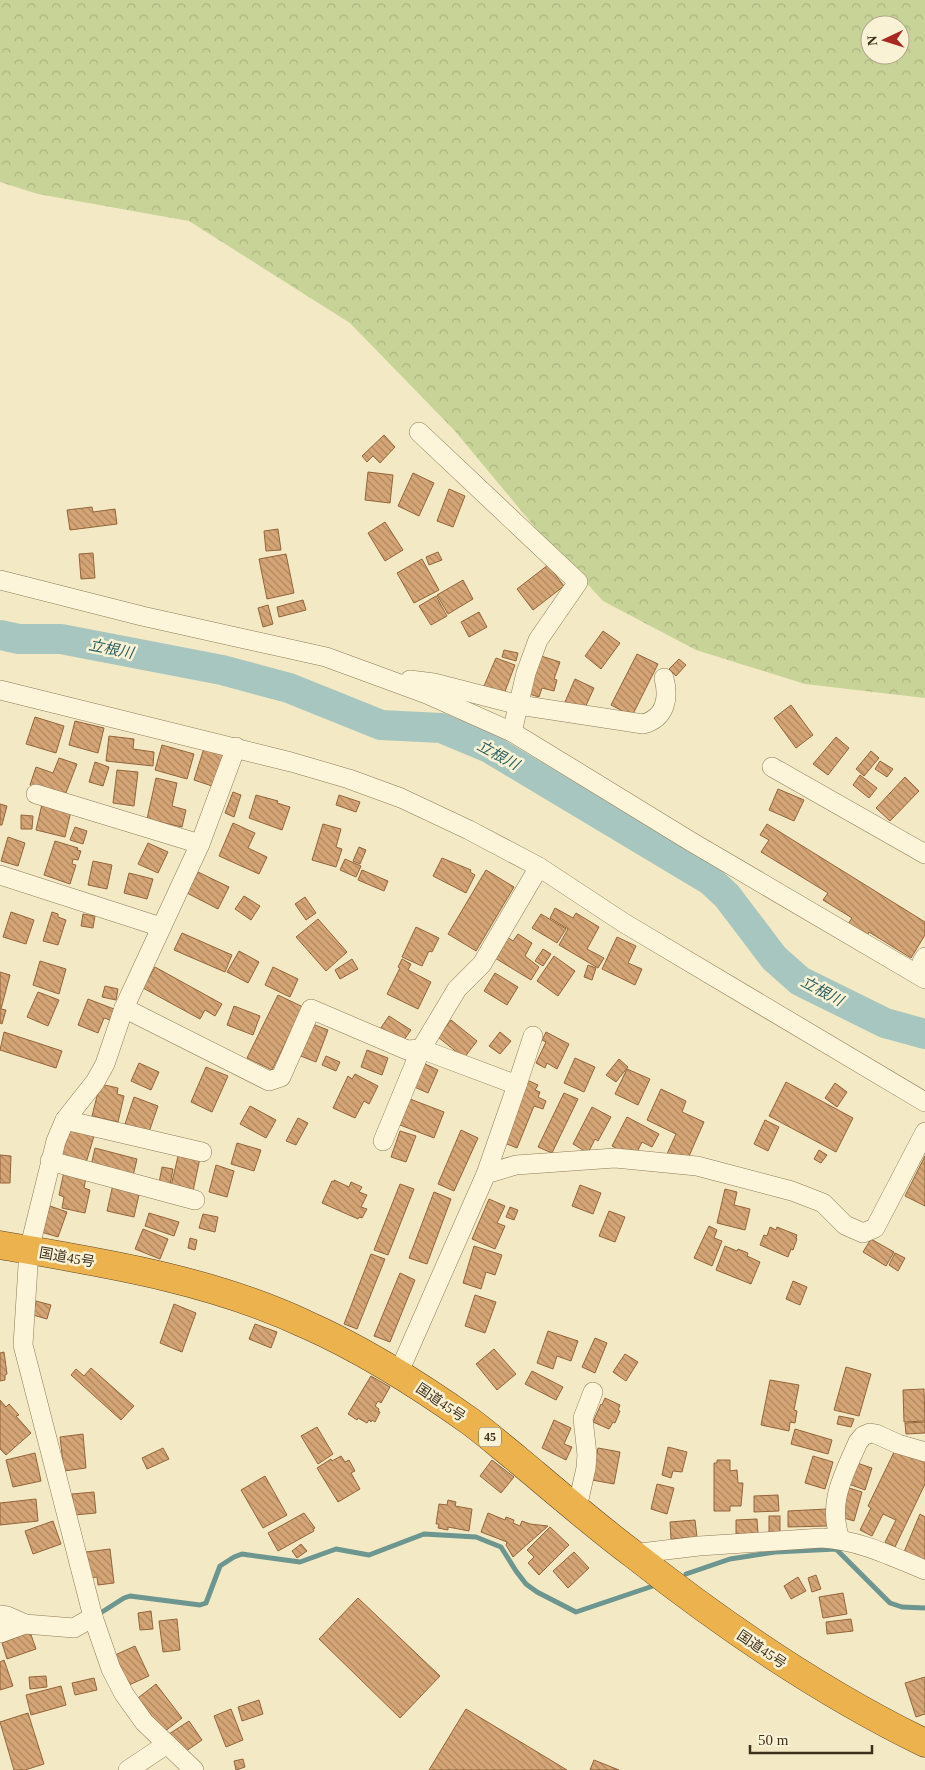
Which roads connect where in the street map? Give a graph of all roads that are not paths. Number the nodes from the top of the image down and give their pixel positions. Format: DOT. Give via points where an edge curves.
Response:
graph roads {
  1 [pos="419,432"];
  2 [pos="0,580"];
  3 [pos="382,677"];
  4 [pos="664,678"];
  5 [pos="0,690"];
  6 [pos="519,705"];
  7 [pos="512,732"];
  8 [pos="236,747"];
  9 [pos="772,767"];
  10 [pos="36,794"];
  11 [pos="200,844"];
  12 [pos="925,854"];
  13 [pos="538,867"];
  14 [pos="0,875"];
  15 [pos="161,927"];
  16 [pos="925,957"];
  17 [pos="925,964"];
  18 [pos="925,979"];
  19 [pos="124,1008"];
  20 [pos="533,1036"];
  21 [pos="421,1048"];
  22 [pos="517,1085"];
  23 [pos="925,1102"];
  24 [pos="65,1120"];
  25 [pos="925,1132"];
  26 [pos="383,1142"];
  27 [pos="202,1152"];
  28 [pos="50,1161"];
  29 [pos="486,1174"];
  30 [pos="195,1200"];
  31 [pos="0,1245"];
  32 [pos="29,1250"];
  33 [pos="398,1374"];
  34 [pos="593,1392"];
  35 [pos="925,1452"];
  36 [pos="577,1508"];
  37 [pos="840,1539"];
  38 [pos="632,1554"];
  39 [pos="925,1570"];
  40 [pos="0,1615"];
  41 [pos="93,1617"];
  42 [pos="25,1624"];
  43 [pos="0,1633"];
  44 [pos="925,1742"];
  45 [pos="167,1744"];
  46 [pos="128,1770"];
  47 [pos="194,1770"];
  1 -- 6 [label="street" via="578,582 538,640"];
  2 -- 3 [label="street" via="326,657"];
  3 -- 6 [label="street" via="434,683"];
  3 -- 7 [label="street"];
  4 -- 6 [label="street" via="667,690 662,712 652,722 643,724"];
  5 -- 8 [label="street"];
  6 -- 7 [label="street"];
  7 -- 18 [label="street"];
  8 -- 11 [label="street"];
  8 -- 13 [label="street" via="349,779 401,798"];
  9 -- 12 [label="street"];
  10 -- 11 [label="street"];
  11 -- 15 [label="street"];
  13 -- 21 [label="street" via="482,964 457,989"];
  13 -- 23 [label="street" via="624,924"];
  14 -- 15 [label="street"];
  15 -- 19 [label="street"];
  16 -- 17 [label="street" via="922,962"];
  19 -- 21 [label="street" via="269,1081 281,1077 311,1009 407,1050"];
  19 -- 24 [label="street" via="105,1064"];
  20 -- 22 [label="street"];
  21 -- 22 [label="street"];
  21 -- 26 [label="street"];
  22 -- 29 [label="street"];
  24 -- 27 [label="street"];
  24 -- 28 [label="street"];
  25 -- 29 [label="street" via="875,1228 863,1233 845,1225 823,1203 792,1191 696,1166 615,1158 516,1165"];
  28 -- 30 [label="street"];
  28 -- 32 [label="street"];
  29 -- 33 [label="street"];
  31 -- 32 [label="highway, 国道45号 / 45"];
  32 -- 33 [label="highway, 国道45号 / 45" via="130,1268 254,1303 306,1324"];
  32 -- 41 [label="street" via="23,1345"];
  33 -- 36 [label="highway, 国道45号 / 45" via="472,1423"];
  34 -- 36 [label="street" via="583,1418 587,1455"];
  35 -- 37 [label="street" via="876,1434 863,1436 836,1493 835,1525"];
  36 -- 38 [label="highway, 国道45号 / 45"];
  37 -- 38 [label="street" via="699,1546"];
  37 -- 39 [label="street"];
  38 -- 44 [label="highway, 国道45号 / 45" via="726,1625 794,1670 884,1723"];
  40 -- 42 [label="street"];
  41 -- 42 [label="street" via="74,1628"];
  41 -- 45 [label="street" via="111,1669 124,1694 144,1722"];
  42 -- 43 [label="street"];
  45 -- 46 [label="street"];
  45 -- 47 [label="street"];
}
